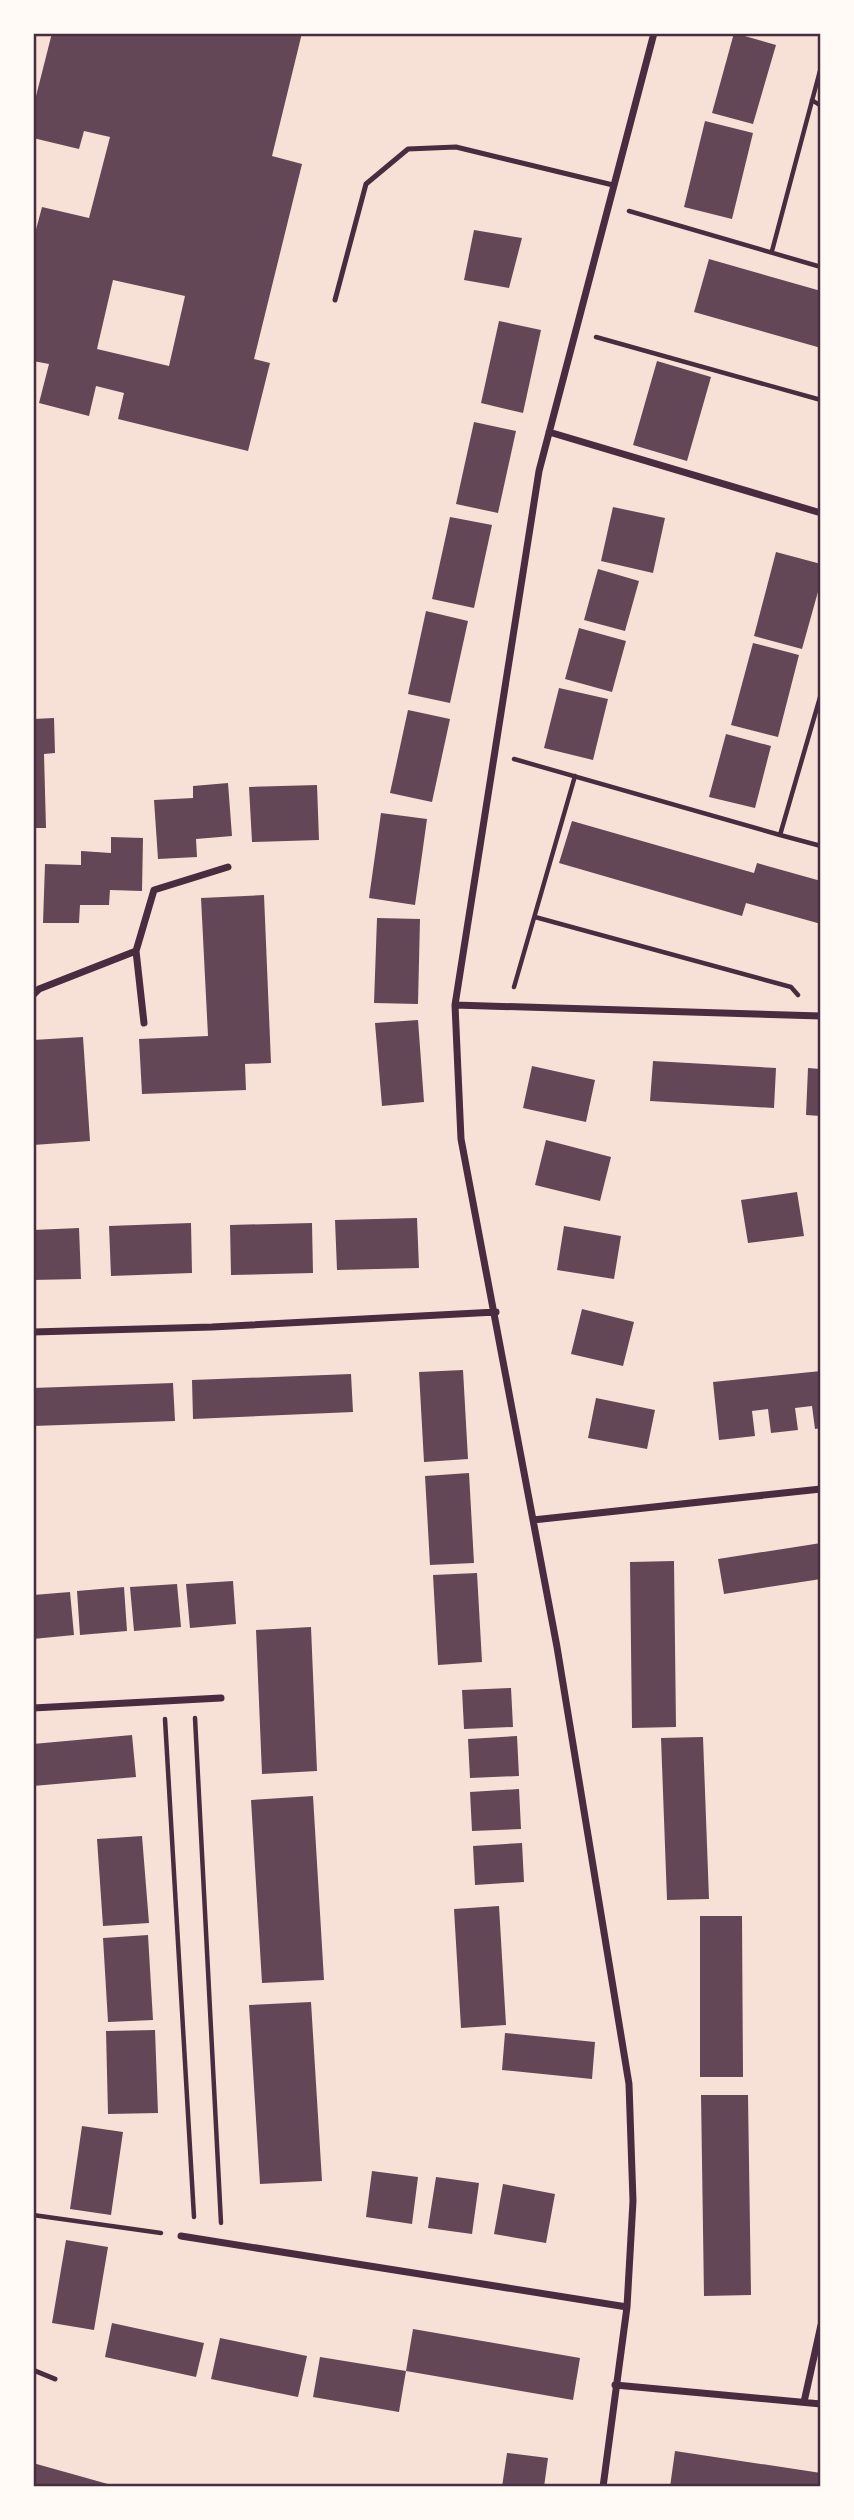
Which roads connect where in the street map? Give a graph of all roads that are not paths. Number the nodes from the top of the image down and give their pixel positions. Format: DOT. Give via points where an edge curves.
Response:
graph roads {
  1 [pos="654,33"];
  2 [pos="613,185"];
  3 [pos="335,300"];
  4 [pos="550,432"];
  5 [pos="821,513"];
  6 [pos="228,867"];
  7 [pos="136,951"];
  8 [pos="33,995"];
  9 [pos="455,1005"];
  10 [pos="819,1016"];
  11 [pos="144,1023"];
  12 [pos="495,1312"];
  13 [pos="33,1332"];
  14 [pos="821,1489"];
  15 [pos="533,1520"];
  16 [pos="221,1698"];
  17 [pos="33,1708"];
  18 [pos="181,2236"];
  19 [pos="627,2307"];
  20 [pos="821,2325"];
  21 [pos="33,2370"];
  22 [pos="55,2379"];
  23 [pos="615,2385"];
  24 [pos="804,2402"];
  25 [pos="821,2404"];
  26 [pos="603,2487"];
  1 -- 2 [label="street"];
  2 -- 3 [label="lane" via="456,147 408,149 366,184"];
  2 -- 4 [label="street"];
  4 -- 5 [label="street"];
  4 -- 9 [label="street" via="539,471"];
  6 -- 7 [label="street" via="154,890"];
  7 -- 8 [label="street"];
  7 -- 11 [label="street"];
  9 -- 10 [label="street"];
  9 -- 12 [label="street" via="461,1139"];
  12 -- 13 [label="street"];
  12 -- 15 [label="street"];
  14 -- 15 [label="street"];
  15 -- 19 [label="street" via="629,2084 633,2201"];
  16 -- 17 [label="street"];
  18 -- 19 [label="street"];
  19 -- 23 [label="street"];
  20 -- 24 [label="street"];
  21 -- 22 [label="lane"];
  23 -- 24 [label="street"];
  23 -- 26 [label="street"];
  24 -- 25 [label="street"];
}
